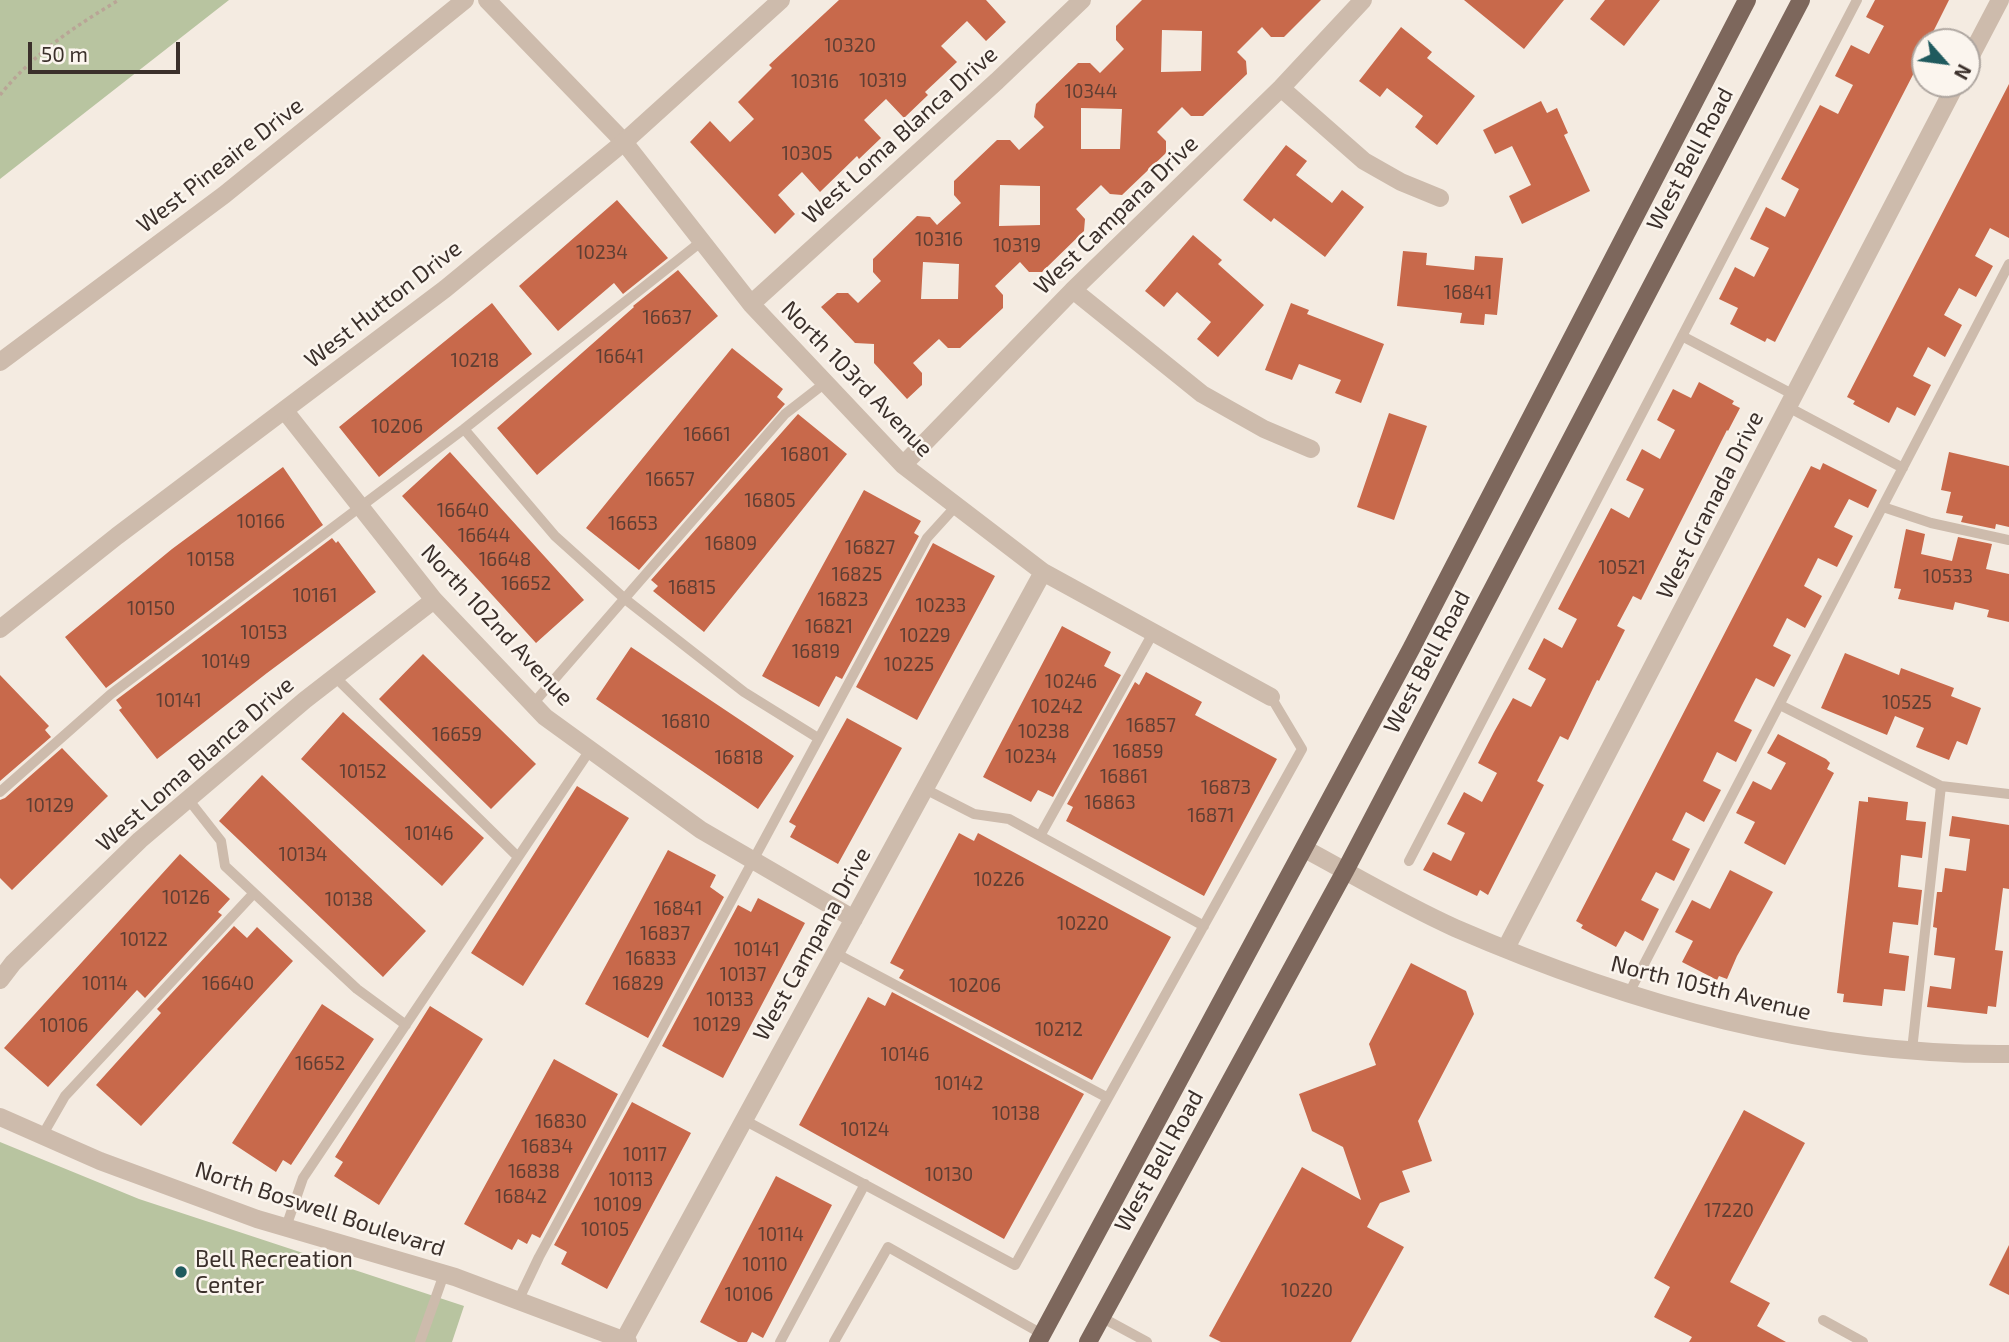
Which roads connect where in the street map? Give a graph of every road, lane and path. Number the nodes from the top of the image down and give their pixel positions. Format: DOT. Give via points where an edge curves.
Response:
graph roads {
  1 [pos="119,0"];
  2 [pos="465,0"];
  3 [pos="487,0"];
  4 [pos="781,0"];
  5 [pos="1082,0"];
  6 [pos="1363,0"];
  7 [pos="1746,0"];
  8 [pos="1801,0"];
  9 [pos="1857,0"];
  10 [pos="2000,0"];
  11 [pos="1981,36"];
  12 [pos="1281,88"];
  13 [pos="0,95"];
  14 [pos="1949,98"];
  15 [pos="624,142"];
  16 [pos="1440,198"];
  17 [pos="702,241"];
  18 [pos="2009,264"];
  19 [pos="1073,289"];
  20 [pos="1996,289"];
  21 [pos="2009,295"];
  22 [pos="751,304"];
  23 [pos="1682,336"];
  24 [pos="0,362"];
  25 [pos="825,383"];
  26 [pos="1791,401"];
  27 [pos="285,411"];
  28 [pos="464,429"];
  29 [pos="1311,449"];
  30 [pos="903,465"];
  31 [pos="1903,468"];
  32 [pos="956,506"];
  33 [pos="360,508"];
  34 [pos="1883,508"];
  35 [pos="2009,540"];
  36 [pos="1043,572"];
  37 [pos="625,599"];
  38 [pos="434,600"];
  39 [pos="0,629"];
  40 [pos="1153,633"];
  41 [pos="335,677"];
  42 [pos="1271,698"];
  43 [pos="532,705"];
  44 [pos="1780,705"];
  45 [pos="818,738"];
  46 [pos="590,750"];
  47 [pos="1941,786"];
  48 [pos="925,789"];
  49 [pos="0,792"];
  50 [pos="2009,794"];
  51 [pos="188,799"];
  52 [pos="1040,836"];
  53 [pos="1305,849"];
  54 [pos="518,857"];
  55 [pos="752,859"];
  56 [pos="1409,861"];
  57 [pos="1345,871"];
  58 [pos="254,893"];
  59 [pos="854,919"];
  60 [pos="1204,926"];
  61 [pos="1506,948"];
  62 [pos="835,953"];
  63 [pos="0,980"];
  64 [pos="1628,995"];
  65 [pos="405,1025"];
  66 [pos="1912,1050"];
  67 [pos="2009,1054"];
  68 [pos="1108,1098"];
  69 [pos="0,1117"];
  70 [pos="744,1120"];
  71 [pos="42,1136"];
  72 [pos="865,1184"];
  73 [pos="286,1227"];
  74 [pos="444,1274"];
  75 [pos="518,1301"];
  76 [pos="1101,1317"];
  77 [pos="1823,1320"];
  78 [pos="1040,1338"];
  79 [pos="626,1341"];
  80 [pos="420,1342"];
  81 [pos="780,1342"];
  82 [pos="834,1342"];
  83 [pos="1088,1342"];
  84 [pos="1147,1342"];
  85 [pos="1863,1342"];
  1 -- 13 [label="path" via="45,50"];
  2 -- 24 [label="street, West Pineaire Drive" via="224,195"];
  3 -- 15 [label="street, North 103rd Avenue"];
  4 -- 15 [label="street, West Hutton Drive"];
  5 -- 22 [label="street, West Loma Blanca Drive"];
  6 -- 12 [label="street, West Campana Drive"];
  7 -- 53 [label="main road, West Bell Road"];
  8 -- 57 [label="main road, West Bell Road"];
  9 -- 23 [label="lane"];
  10 -- 11 [label="street"];
  12 -- 16 [label="street" via="1364,161"];
  12 -- 19 [label="street, West Campana Drive"];
  14 -- 26 [label="street, West Granada Drive"];
  15 -- 17 [label="street, North 103rd Avenue"];
  15 -- 27 [label="street, West Hutton Drive" via="445,289"];
  17 -- 22 [label="street, North 103rd Avenue"];
  17 -- 28 [label="lane"];
  18 -- 20 [label="lane"];
  19 -- 29 [label="street" via="1202,394"];
  19 -- 30 [label="street, West Campana Drive"];
  20 -- 21 [label="lane"];
  20 -- 31 [label="lane"];
  22 -- 25 [label="street, North 103rd Avenue"];
  23 -- 26 [label="lane"];
  23 -- 56 [label="lane"];
  25 -- 30 [label="street, North 103rd Avenue"];
  25 -- 37 [label="lane" via="785,414"];
  26 -- 31 [label="lane"];
  26 -- 61 [label="street, West Granada Drive"];
  27 -- 33 [label="street, North 102nd Avenue"];
  27 -- 39 [label="street, West Hutton Drive"];
  28 -- 33 [label="lane"];
  28 -- 37 [label="lane" via="555,536"];
  30 -- 32 [label="street, North 103rd Avenue"];
  31 -- 34 [label="lane"];
  32 -- 36 [label="street, North 103rd Avenue"];
  32 -- 45 [label="lane" via="927,538"];
  33 -- 38 [label="street, North 102nd Avenue"];
  33 -- 49 [label="lane" via="111,694"];
  34 -- 35 [label="lane"];
  34 -- 44 [label="lane"];
  36 -- 40 [label="street, North 103rd Avenue"];
  36 -- 48 [label="street, West Campana Drive"];
  37 -- 43 [label="lane"];
  37 -- 45 [label="lane" via="744,692"];
  38 -- 41 [label="street, West Loma Blanca Drive"];
  38 -- 43 [label="street, North 102nd Avenue"];
  40 -- 42 [label="street, North 103rd Avenue"];
  40 -- 52 [label="lane"];
  41 -- 51 [label="street, West Loma Blanca Drive"];
  41 -- 54 [label="lane"];
  42 -- 60 [label="lane" via="1302,750"];
  43 -- 46 [label="street, North 102nd Avenue"];
  44 -- 47 [label="lane"];
  44 -- 64 [label="lane"];
  45 -- 55 [label="lane"];
  46 -- 54 [label="lane"];
  46 -- 55 [label="street, North 102nd Avenue" via="701,830"];
  47 -- 50 [label="lane"];
  47 -- 66 [label="lane"];
  48 -- 52 [label="lane" via="974,814 1009,819"];
  48 -- 59 [label="street, West Campana Drive"];
  51 -- 58 [label="lane" via="221,841 225,866"];
  51 -- 63 [label="street, West Loma Blanca Drive" via="140,840"];
  52 -- 60 [label="lane"];
  53 -- 57 [label="street, North 105th Avenue"];
  53 -- 78 [label="main road, West Bell Road"];
  54 -- 65 [label="lane"];
  55 -- 59 [label="street, North 102nd Avenue"];
  55 -- 75 [label="lane"];
  57 -- 61 [label="street, North 105th Avenue" via="1454,928"];
  57 -- 76 [label="main road, West Bell Road"];
  58 -- 65 [label="lane" via="357,989"];
  58 -- 71 [label="lane" via="65,1096"];
  59 -- 62 [label="street, West Campana Drive"];
  60 -- 68 [label="lane"];
  61 -- 64 [label="street, North 105th Avenue"];
  62 -- 68 [label="lane"];
  62 -- 70 [label="street, West Campana Drive"];
  64 -- 66 [label="street, North 105th Avenue" via="1839,1044"];
  65 -- 73 [label="lane" via="303,1178"];
  66 -- 67 [label="street, North 105th Avenue"];
  68 -- 72 [label="lane" via="1015,1265"];
  69 -- 71 [label="street, North Boswell Boulevard"];
  70 -- 72 [label="lane"];
  70 -- 79 [label="street, West Campana Drive"];
  71 -- 73 [label="street, North Boswell Boulevard"];
  72 -- 81 [label="lane"];
  73 -- 74 [label="street, North Boswell Boulevard"];
  74 -- 75 [label="street, North Boswell Boulevard"];
  74 -- 80 [label="lane"];
  75 -- 79 [label="street, North Boswell Boulevard"];
  76 -- 83 [label="main road, West Bell Road"];
  76 -- 84 [label="lane"];
  77 -- 85 [label="lane"];
  78 -- 82 [label="lane" via="888,1247"];
}
